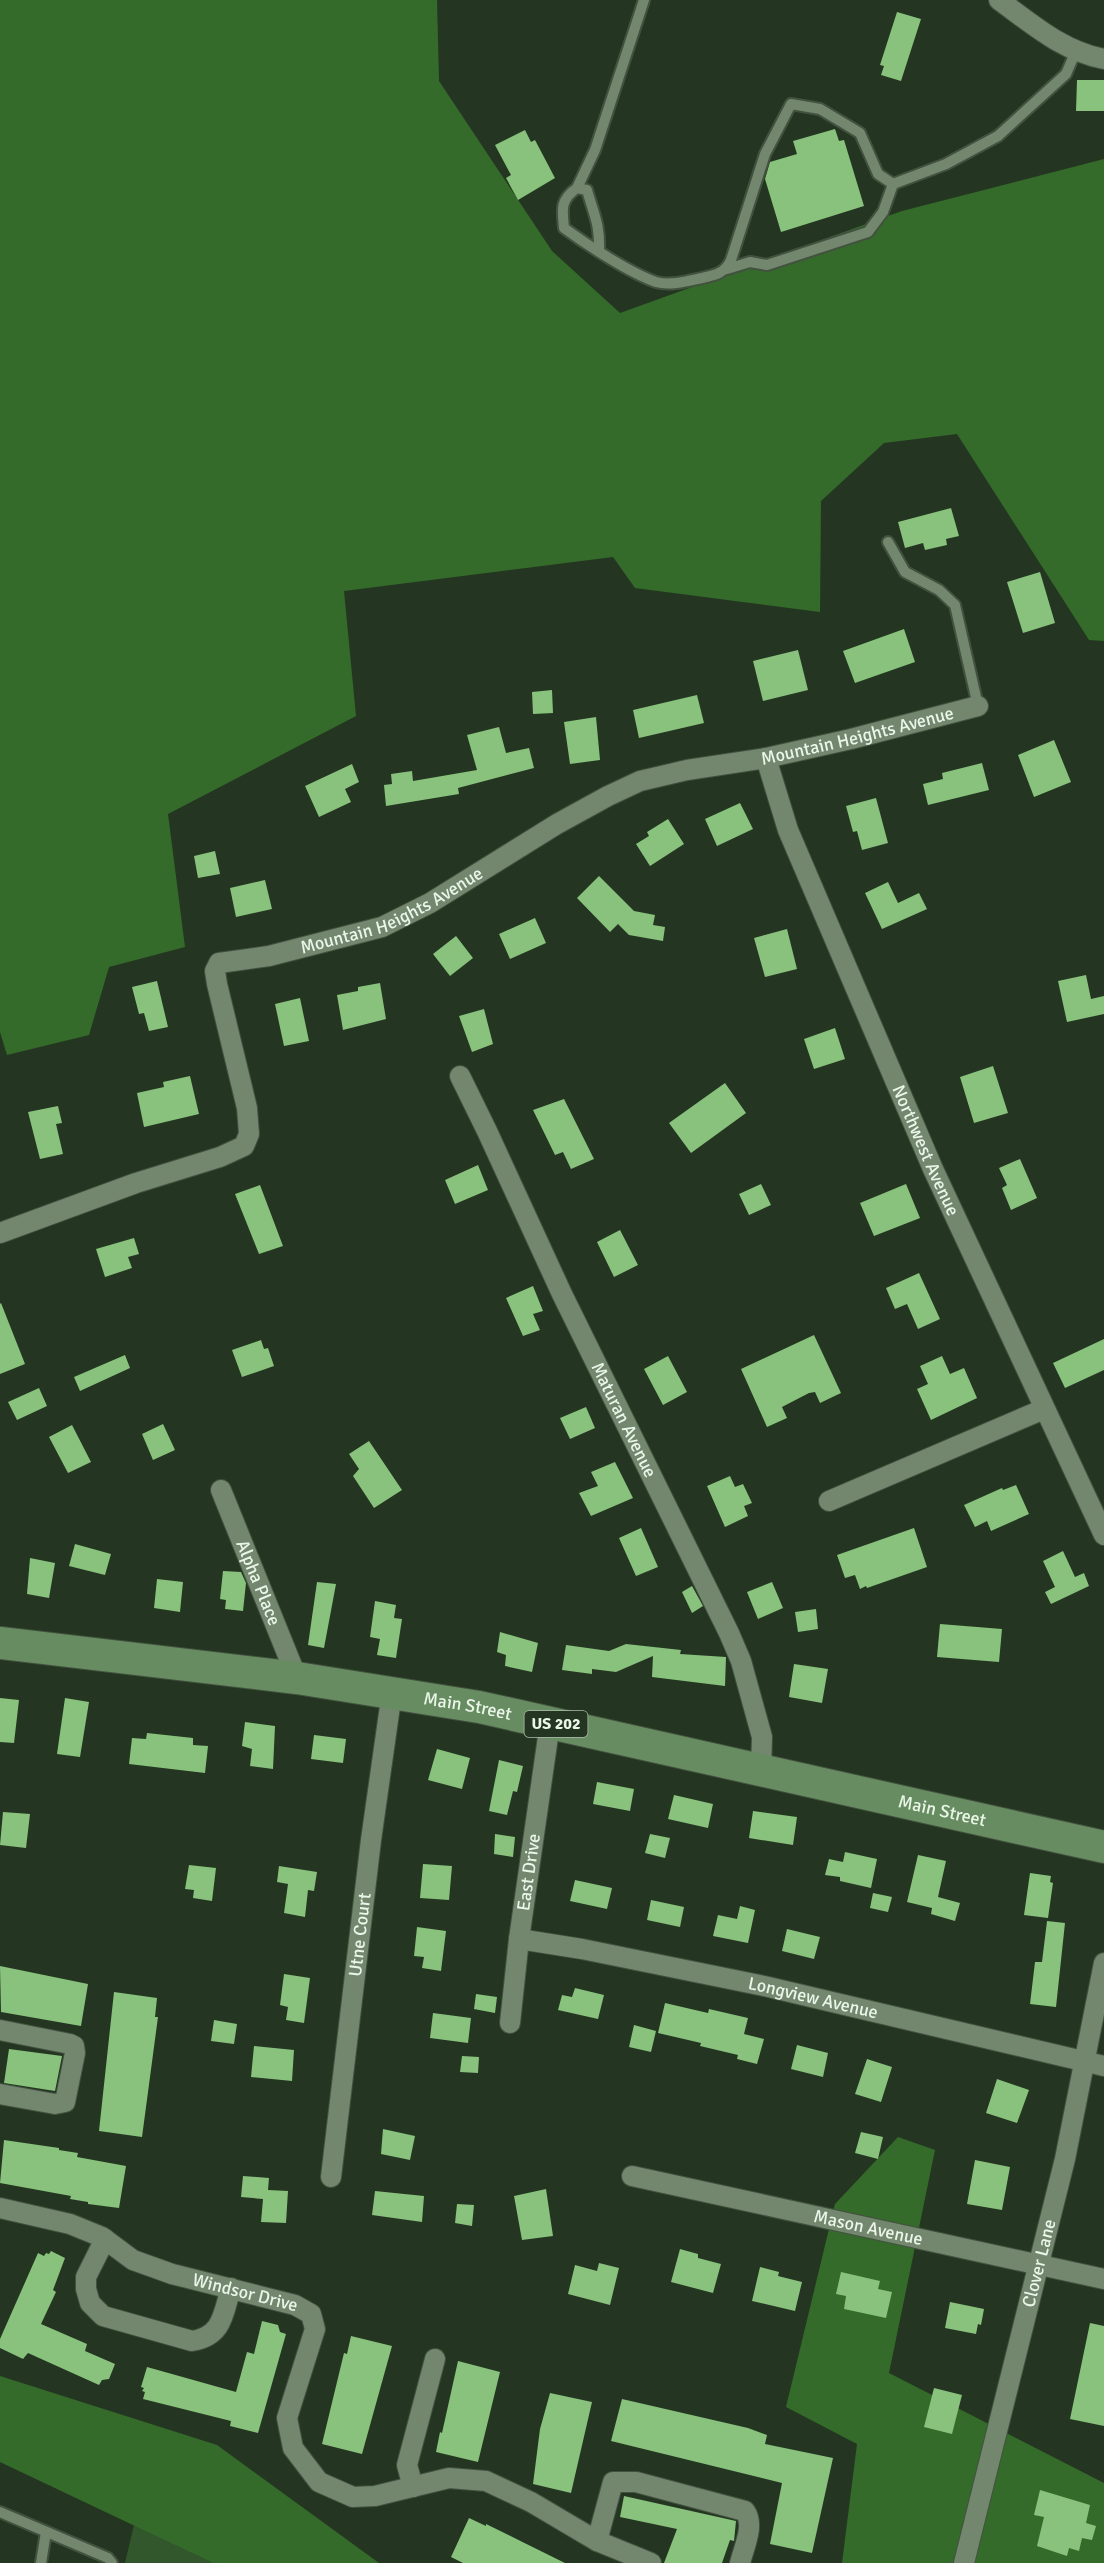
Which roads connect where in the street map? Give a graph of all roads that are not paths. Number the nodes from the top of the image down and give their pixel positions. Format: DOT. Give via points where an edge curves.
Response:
graph roads {
  1 [pos="644,0"];
  2 [pos="1004,2"];
  3 [pos="1076,51"];
  4 [pos="1104,59"];
  5 [pos="893,184"];
  6 [pos="577,188"];
  7 [pos="599,251"];
  8 [pos="727,269"];
  9 [pos="888,542"];
  10 [pos="978,706"];
  11 [pos="766,758"];
  12 [pos="460,1076"];
  13 [pos="0,1233"];
  14 [pos="1044,1409"];
  15 [pos="220,1490"];
  16 [pos="829,1501"];
  17 [pos="1104,1535"];
  18 [pos="0,1643"];
  19 [pos="297,1678"];
  20 [pos="392,1692"];
  21 [pos="550,1723"];
  22 [pos="761,1770"];
  23 [pos="1104,1847"];
  24 [pos="519,1940"];
  25 [pos="1104,1963"];
  26 [pos="510,2023"];
  27 [pos="0,2030"];
  28 [pos="1084,2061"];
  29 [pos="1104,2066"];
  30 [pos="0,2094"];
  31 [pos="632,2176"];
  32 [pos="331,2177"];
  33 [pos="0,2208"];
  34 [pos="105,2239"];
  35 [pos="1039,2264"];
  36 [pos="1104,2279"];
  37 [pos="231,2288"];
  38 [pos="435,2359"];
  39 [pos="413,2487"];
  40 [pos="0,2512"];
  41 [pos="46,2532"];
  42 [pos="597,2541"];
  43 [pos="41,2563"];
  44 [pos="112,2563"];
  45 [pos="651,2563"];
  46 [pos="740,2563"];
  47 [pos="964,2563"];
  1 -- 6 [label="lane" via="595,150"];
  2 -- 3 [label="street" via="1053,39"];
  3 -- 4 [label="street"];
  3 -- 5 [label="lane" via="1066,74 998,136 946,164"];
  5 -- 8 [label="lane" via="883,212 868,232 767,265 750,262"];
  5 -- 8 [label="lane" via="878,174 860,133 820,109 791,104 765,154"];
  6 -- 7 [label="lane" via="587,190 596,214"];
  6 -- 7 [label="lane" via="561,205 564,228"];
  7 -- 8 [label="lane" via="657,282 685,281"];
  9 -- 10 [label="lane" via="904,572 939,590 955,605"];
  10 -- 11 [label="street, Mountain Heights Avenue"];
  11 -- 13 [label="street, Mountain Heights Avenue" via="640,781 557,824 430,903 382,927 268,956 219,963 215,971 217,984 247,1108 249,1134 244,1146"];
  11 -- 14 [label="street, Northwest Avenue" via="788,830 840,954 933,1169"];
  12 -- 22 [label="street, Maturan Avenue" via="729,1633 762,1737"];
  14 -- 16 [label="street"];
  14 -- 17 [label="street, Northwest Avenue"];
  15 -- 19 [label="street, Alpha Place"];
  18 -- 19 [label="main road, Main Street / US 202"];
  19 -- 20 [label="main road, Main Street / US 202"];
  20 -- 21 [label="main road, Main Street / US 202"];
  20 -- 32 [label="street, Utne Court"];
  21 -- 22 [label="main road, Main Street / US 202"];
  21 -- 24 [label="street, East Drive"];
  22 -- 23 [label="main road, Main Street / US 202"];
  24 -- 26 [label="street, East Drive"];
  24 -- 28 [label="street, Longview Avenue" via="753,1984"];
  25 -- 28 [label="street, Clover Lane"];
  27 -- 30 [label="street" via="70,2044 75,2053 65,2102 56,2104"];
  28 -- 29 [label="street, Longview Avenue"];
  28 -- 35 [label="street, Clover Lane"];
  31 -- 35 [label="street, Mason Avenue"];
  33 -- 34 [label="street, Windsor Drive" via="70,2224"];
  34 -- 37 [label="street, Windsor Drive" via="133,2260"];
  34 -- 37 [label="street" via="86,2277 90,2303 103,2316 192,2341 205,2339 219,2327"];
  35 -- 36 [label="street, Mason Avenue"];
  35 -- 47 [label="street, Clover Lane"];
  37 -- 39 [label="street, Windsor Drive" via="295,2305 311,2314 315,2330 287,2418 292,2448 318,2482 353,2497"];
  38 -- 39 [label="street" via="407,2465"];
  39 -- 42 [label="street, Windsor Drive" via="449,2478 486,2481"];
  40 -- 41 [label="lane"];
  41 -- 43 [label="lane"];
  41 -- 44 [label="lane"];
  42 -- 45 [label="street, Windsor Drive"];
  42 -- 46 [label="street" via="612,2482 636,2482 745,2511 750,2518 749,2530"];
}
